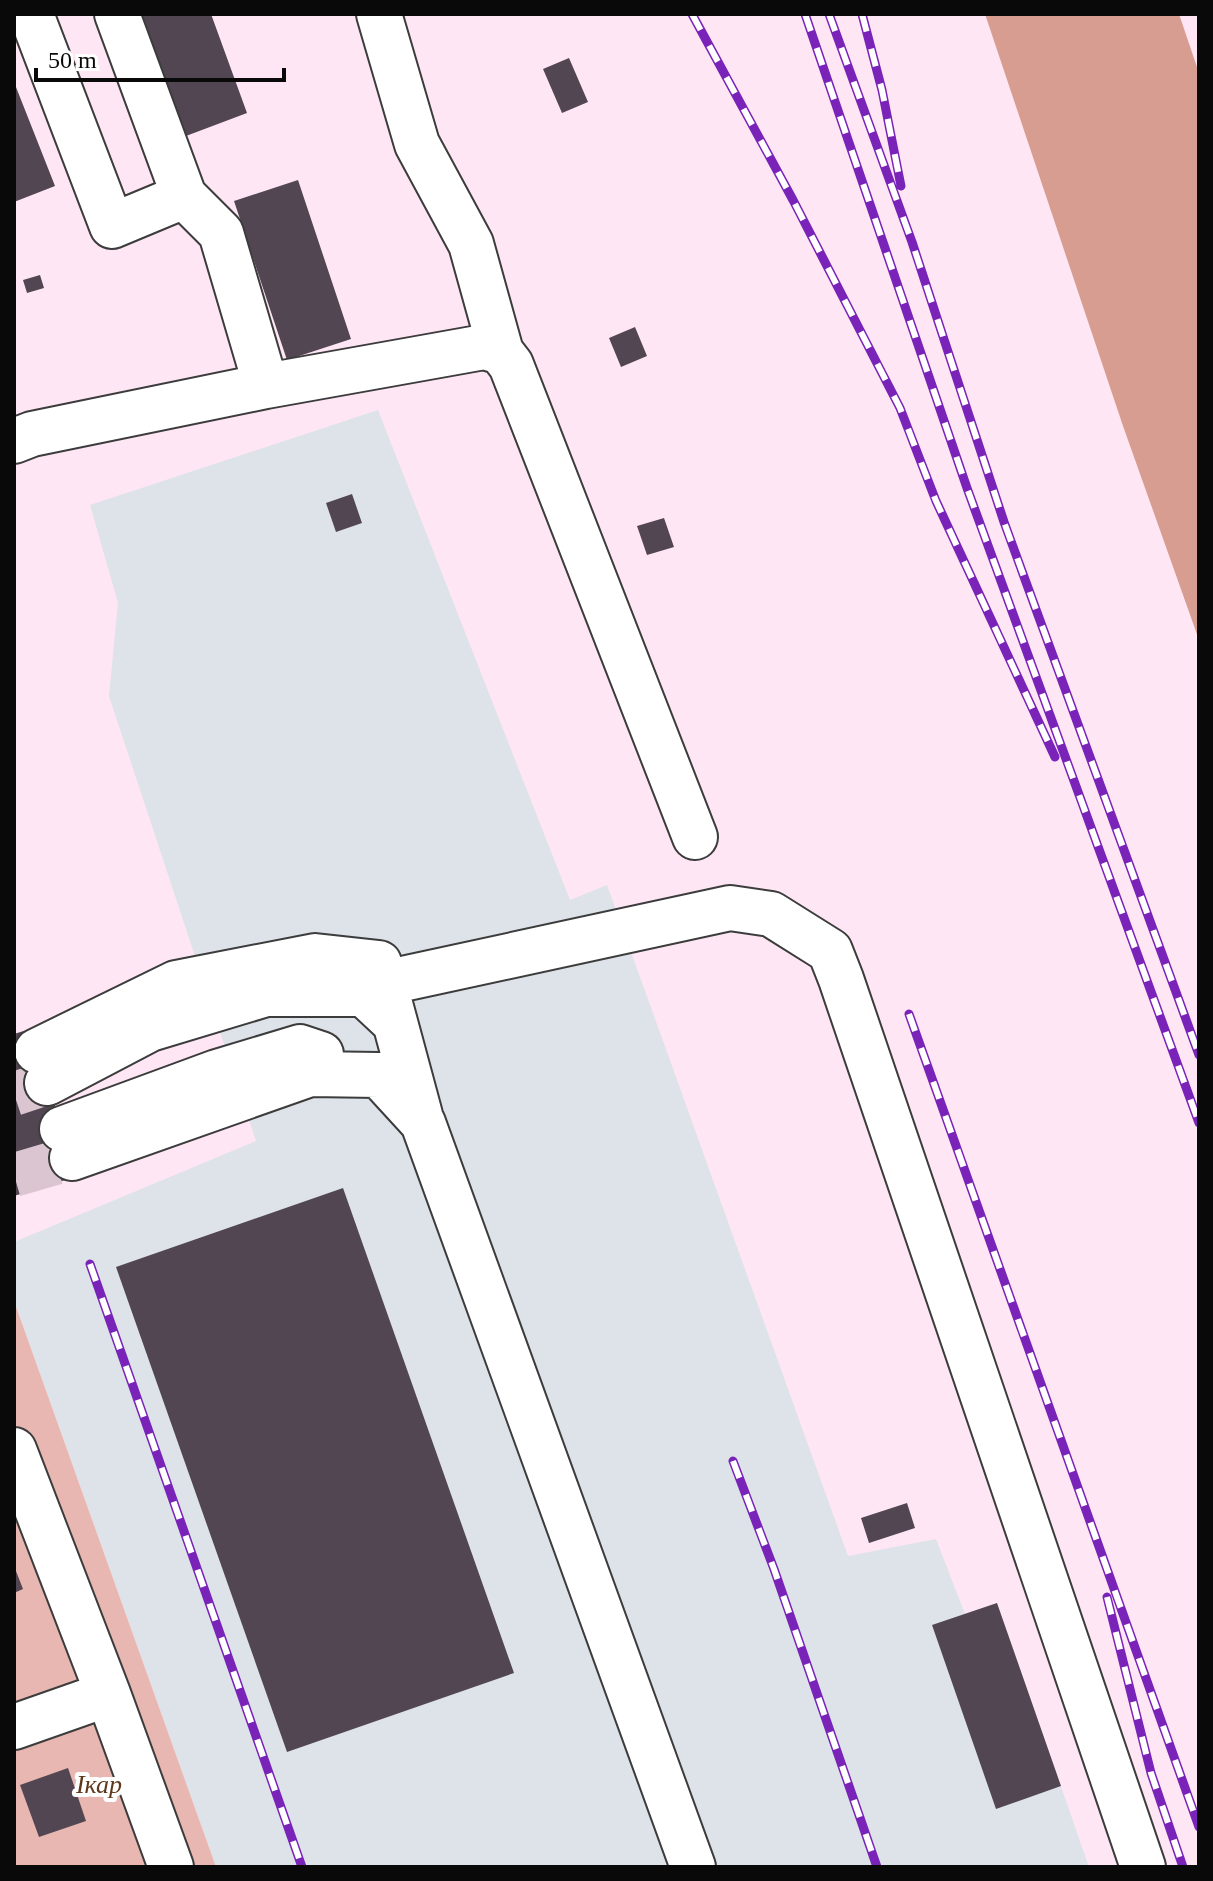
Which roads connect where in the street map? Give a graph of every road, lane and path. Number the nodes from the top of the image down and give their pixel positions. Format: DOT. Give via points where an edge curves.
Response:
graph roads {
  1 [pos="31,14"];
  2 [pos="117,14"];
  3 [pos="379,14"];
  4 [pos="184,196"];
  5 [pos="501,352"];
  6 [pos="266,386"];
  7 [pos="14,441"];
  8 [pos="695,837"];
  9 [pos="390,1003"];
  10 [pos="42,1067"];
  11 [pos="423,1123"];
  12 [pos="67,1143"];
  13 [pos="14,1450"];
  14 [pos="108,1694"];
  15 [pos="14,1727"];
  16 [pos="171,1867"];
  17 [pos="693,1867"];
  18 [pos="1143,1867"];
  1 -- 4 [label="lane" via="112,226"];
  2 -- 4 [label="lane"];
  3 -- 5 [label="lane" via="417,144 471,244"];
  4 -- 6 [label="lane" via="221,233"];
  5 -- 6 [label="lane" via="484,347"];
  5 -- 8 [label="lane" via="511,365"];
  6 -- 7 [label="lane"];
  9 -- 10 [label="lane" via="379,963 315,956 176,983"];
  9 -- 11 [label="lane"];
  9 -- 18 [label="lane" via="730,908 771,914 830,951"];
  11 -- 12 [label="lane" via="379,1075 310,1074"];
  11 -- 17 [label="lane"];
  13 -- 14 [label="lane"];
  14 -- 15 [label="lane"];
  14 -- 16 [label="lane"];
}
